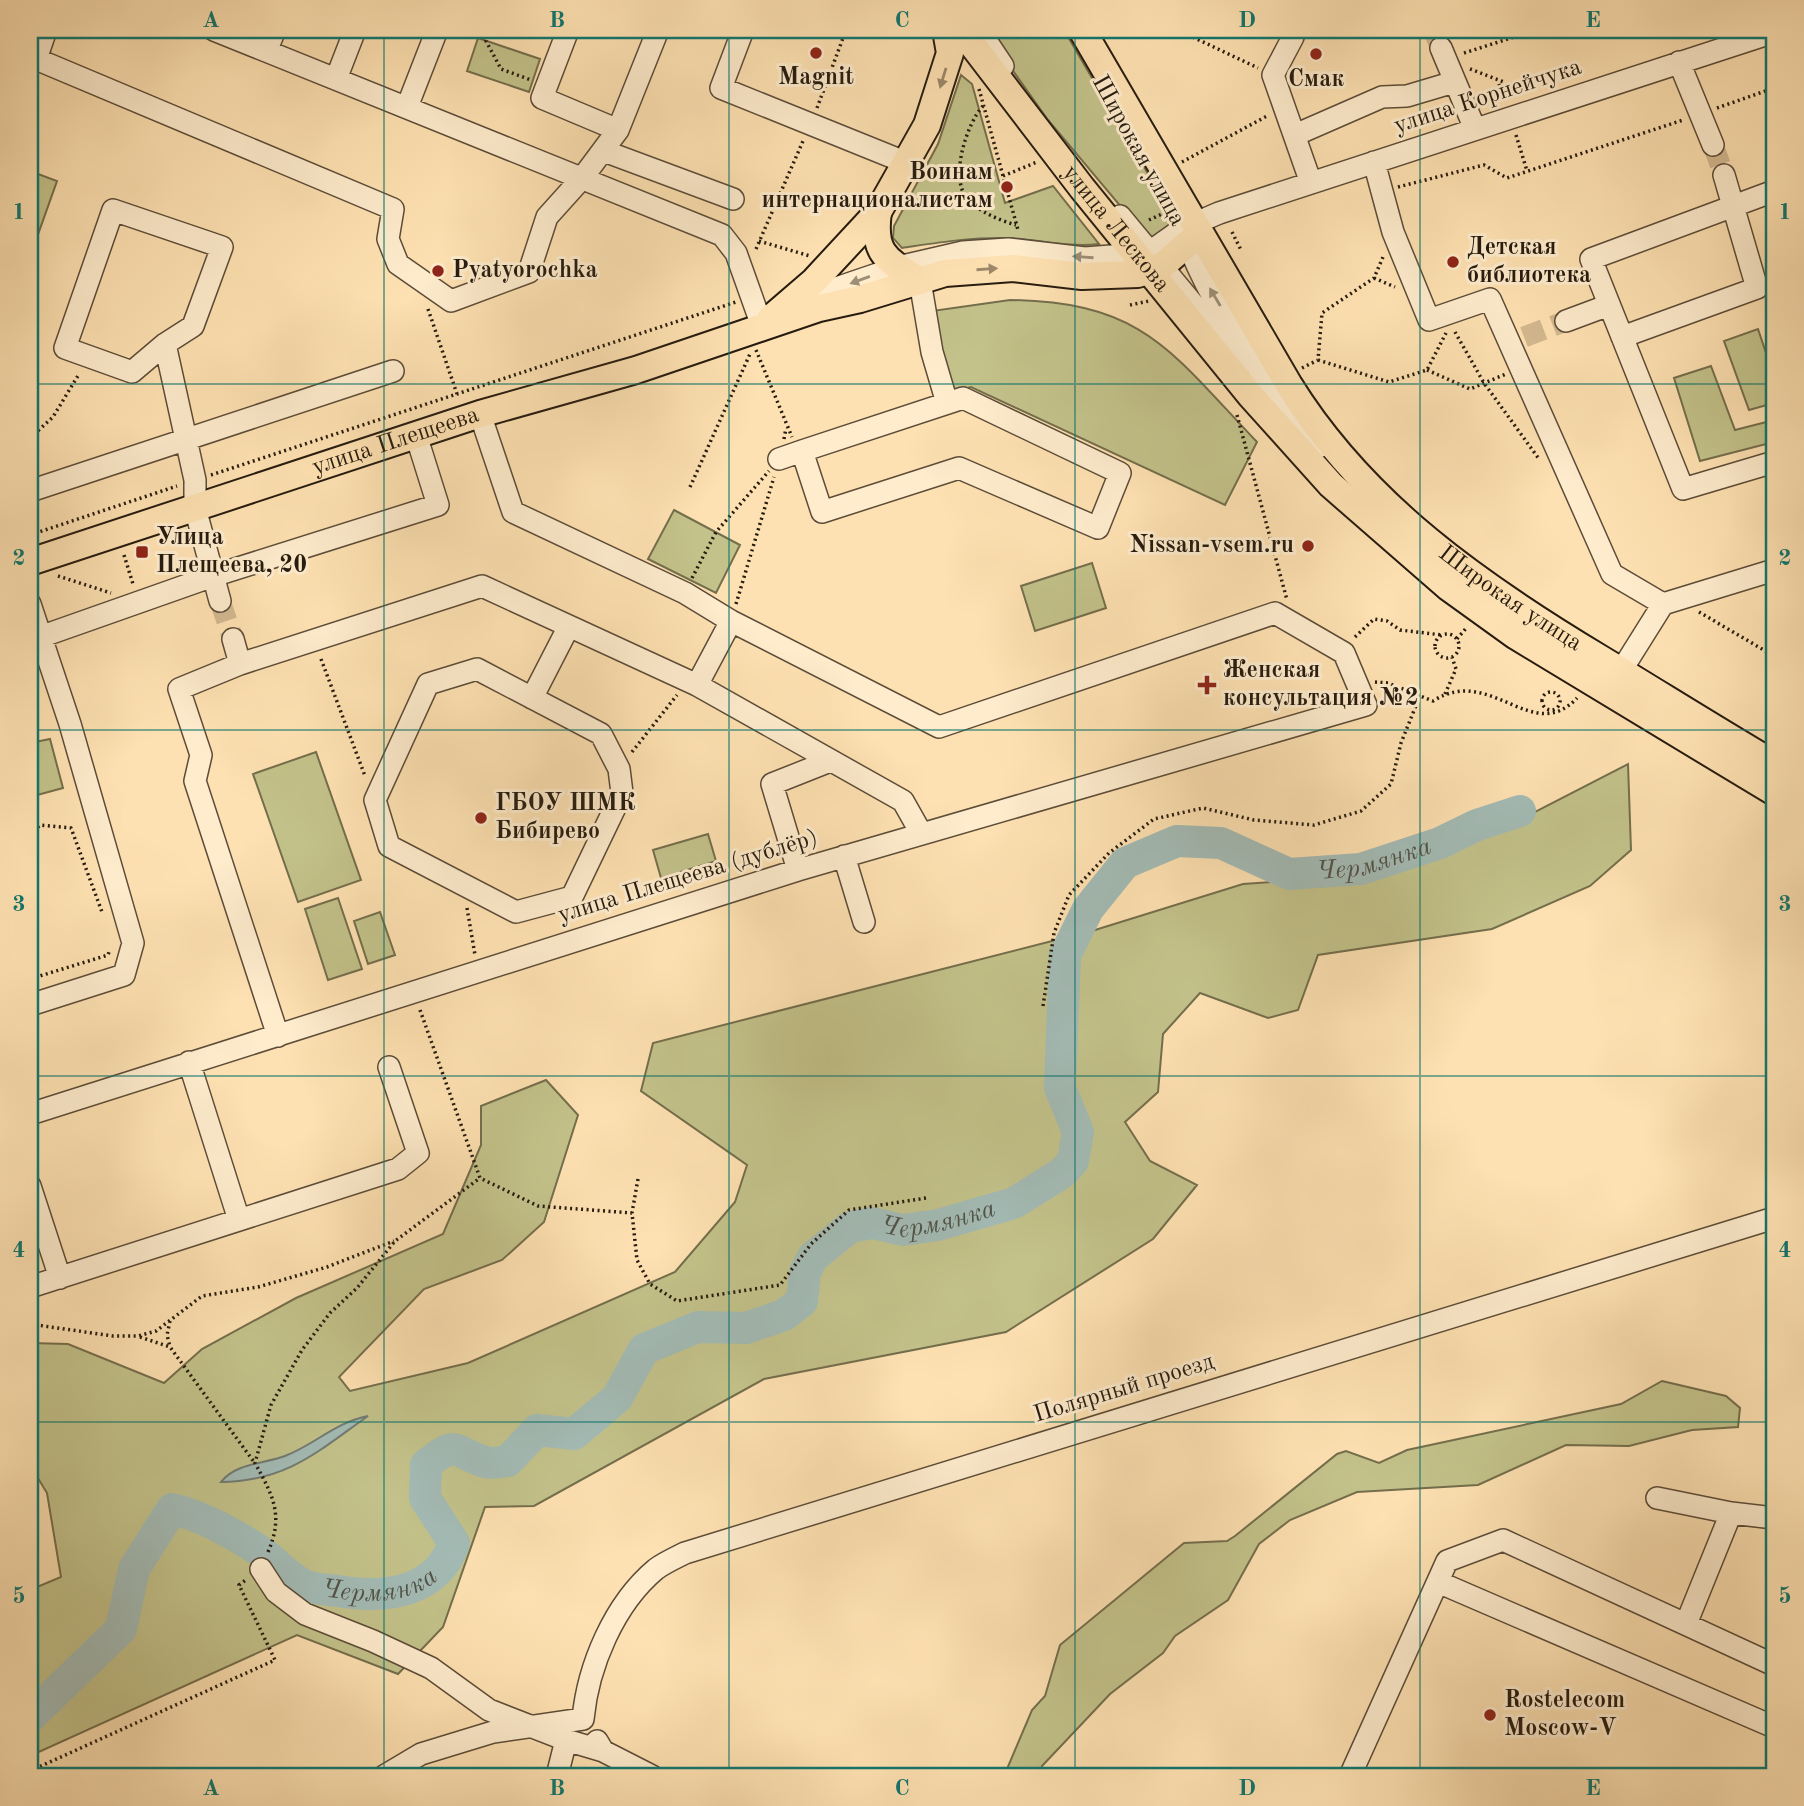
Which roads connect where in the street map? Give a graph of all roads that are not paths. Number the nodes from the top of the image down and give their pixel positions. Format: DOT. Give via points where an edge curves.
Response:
graph roads {
  1 [pos="46,30"];
  2 [pos="214,30"];
  3 [pos="275,30"];
  4 [pos="355,30"];
  5 [pos="437,30"];
  6 [pos="568,30"];
  7 [pos="658,30"];
  8 [pos="743,30"];
  9 [pos="946,30"];
  10 [pos="961,30"];
  11 [pos="979,30"];
  12 [pos="1070,30"];
  13 [pos="1082,30"];
  14 [pos="1290,30"];
  15 [pos="1774,32"];
  16 [pos="266,51"];
  17 [pos="1443,54"];
  18 [pos="33,59"];
  19 [pos="1679,62"];
  20 [pos="336,79"];
  21 [pos="1454,82"];
  22 [pos="407,107"];
  23 [pos="1475,129"];
  24 [pos="618,130"];
  25 [pos="1295,135"];
  26 [pos="1713,145"];
  27 [pos="604,151"];
  28 [pos="1374,162"];
  29 [pos="907,163"];
  30 [pos="1724,175"];
  31 [pos="583,177"];
  32 [pos="1311,183"];
  33 [pos="1774,191"];
  34 [pos="733,199"];
  35 [pos="1732,205"];
  36 [pos="878,212"];
  37 [pos="1191,232"];
  38 [pos="1150,260"];
  39 [pos="909,274"];
  40 [pos="789,304"];
  41 [pos="1609,305"];
  42 [pos="1566,321"];
  43 [pos="758,335"];
  44 [pos="1622,337"];
  45 [pos="165,344"];
  46 [pos="393,371"];
  47 [pos="947,403"];
  48 [pos="480,414"];
  49 [pos="1284,420"];
  50 [pos="416,435"];
  51 [pos="186,442"];
  52 [pos="802,451"];
  53 [pos="779,459"];
  54 [pos="1774,462"];
  55 [pos="30,491"];
  56 [pos="195,508"];
  57 [pos="30,562"];
  58 [pos="1774,570"];
  59 [pos="213,576"];
  60 [pos="220,601"];
  61 [pos="1671,602"];
  62 [pos="30,604"];
  63 [pos="731,621"];
  64 [pos="568,628"];
  65 [pos="40,637"];
  66 [pos="233,639"];
  67 [pos="240,664"];
  68 [pos="1621,671"];
  69 [pos="697,685"];
  70 [pos="531,698"];
  71 [pos="830,761"];
  72 [pos="1774,764"];
  73 [pos="1774,776"];
  74 [pos="1774,792"];
  75 [pos="921,833"];
  76 [pos="844,856"];
  77 [pos="798,870"];
  78 [pos="864,922"];
  79 [pos="30,1005"];
  80 [pos="278,1036"];
  81 [pos="189,1062"];
  82 [pos="388,1067"];
  83 [pos="30,1114"];
  84 [pos="30,1186"];
  85 [pos="1774,1217"];
  86 [pos="239,1220"];
  87 [pos="60,1278"];
  88 [pos="31,1282"];
  89 [pos="1657,1498"];
  90 [pos="1731,1513"];
  91 [pos="1774,1518"];
  92 [pos="261,1569"];
  93 [pos="1437,1583"];
  94 [pos="1686,1624"];
  95 [pos="1774,1665"];
  96 [pos="583,1719"];
  97 [pos="533,1726"];
  98 [pos="1774,1727"];
  99 [pos="566,1740"];
  100 [pos="603,1751"];
  101 [pos="384,1776"];
  102 [pos="557,1776"];
  103 [pos="652,1776"];
  104 [pos="1350,1776"];
  1 -- 18 [label="street"];
  2 -- 16 [label="street"];
  3 -- 16 [label="street"];
  4 -- 20 [label="street"];
  5 -- 22 [label="street"];
  6 -- 24 [label="street" via="542,98"];
  7 -- 24 [label="street"];
  8 -- 29 [label="street" via="721,88"];
  9 -- 29 [label="main road, улица Плещеева, one-way" via="950,53 927,125"];
  10 -- 38 [label="main road, улица Лескова" via="1015,104"];
  11 -- 38 [label="street, улица Лескова" via="1038,117"];
  12 -- 37 [label="street, Широкая улица"];
  13 -- 37 [label="main road"];
  14 -- 25 [label="street" via="1293,37 1273,75"];
  15 -- 19 [label="street, улица Корнейчука"];
  16 -- 20 [label="street"];
  17 -- 21 [label="street"];
  18 -- 31 [label="street" via="393,209 388,239 398,264 451,301 529,272 547,217"];
  19 -- 23 [label="street, улица Корнейчука"];
  19 -- 26 [label="street"];
  20 -- 22 [label="street"];
  21 -- 23 [label="street"];
  21 -- 25 [label="street" via="1407,96 1382,97"];
  22 -- 31 [label="street"];
  23 -- 28 [label="street, улица Корнейчука"];
  24 -- 27 [label="street"];
  25 -- 32 [label="street"];
  27 -- 31 [label="street"];
  27 -- 34 [label="street"];
  28 -- 32 [label="street, улица Корнейчука"];
  28 -- 61 [label="street" via="1393,232 1429,320 1490,299 1517,340 1520,368 1612,574"];
  29 -- 36 [label="main road, улица Плещеева"];
  30 -- 35 [label="street"];
  31 -- 43 [label="street" via="722,235 736,253"];
  32 -- 37 [label="street, улица Корнейчука" via="1219,213"];
  33 -- 35 [label="street"];
  35 -- 41 [label="street" via="1591,259"];
  35 -- 44 [label="street" via="1757,288"];
  36 -- 39 [label="main road" via="878,246"];
  36 -- 40 [label="main road, улица Плещеева"];
  37 -- 38 [label="main road"];
  49 -- 37 [label="street, Широкая улица, one-way" via="1252,357 1194,263"];
  37 -- 68 [label="main road, Широкая улица" via="1294,377 1312,423 1411,527 1528,616"];
  38 -- 39 [label="main road, улица Плещеева" via="1138,274 1082,276 1013,268"];
  38 -- 49 [label="main road, улица Лескова"];
  39 -- 40 [label="street, one-way"];
  39 -- 43 [label="main road, улица Плещеева"];
  39 -- 47 [label="street"];
  40 -- 43 [label="main road, улица Плещеева"];
  41 -- 42 [label="street"];
  41 -- 44 [label="street"];
  43 -- 48 [label="main road, улица Плещеева"];
  44 -- 54 [label="street" via="1683,489"];
  45 -- 45 [label="street" via="132,372 65,348 114,209 222,247 193,326"];
  45 -- 51 [label="street"];
  46 -- 51 [label="street"];
  47 -- 52 [label="street"];
  47 -- 52 [label="street" via="963,398 1120,473 1098,528 959,467 822,512"];
  48 -- 50 [label="main road, улица Плещеева"];
  48 -- 63 [label="street" via="513,512 685,593"];
  49 -- 73 [label="street, Широкая улица" via="1402,535 1454,577 1524,625"];
  49 -- 74 [label="main road, Широкая улица" via="1331,485 1448,587 1526,642"];
  50 -- 56 [label="main road, улица Плещеева"];
  50 -- 59 [label="street" via="438,505"];
  51 -- 55 [label="street"];
  51 -- 56 [label="street" via="195,480"];
  52 -- 53 [label="street"];
  56 -- 57 [label="main road, улица Плещеева"];
  56 -- 59 [label="street"];
  58 -- 61 [label="street"];
  59 -- 60 [label="street"];
  59 -- 65 [label="street"];
  61 -- 68 [label="street"];
  62 -- 65 [label="street"];
  63 -- 69 [label="street"];
  63 -- 75 [label="street, улица Плещеева (дублёр)" via="939,727 1275,613 1344,653 1366,705"];
  64 -- 67 [label="street" via="482,586"];
  64 -- 69 [label="street"];
  64 -- 70 [label="street"];
  65 -- 79 [label="street" via="133,943 124,975"];
  66 -- 67 [label="street"];
  67 -- 80 [label="street" via="179,689 201,755 195,781"];
  68 -- 72 [label="main road, Широкая улица"];
  69 -- 71 [label="street"];
  70 -- 70 [label="street" via="601,734 619,769 622,793 572,897 516,912 389,846 375,800 428,684 477,668"];
  71 -- 75 [label="street" via="903,801"];
  71 -- 77 [label="street" via="772,784"];
  75 -- 76 [label="street, улица Плещеева (дублёр)"];
  76 -- 77 [label="street, улица Плещеева (дублёр)"];
  76 -- 78 [label="street"];
  77 -- 80 [label="street, улица Плещеева (дублёр)"];
  80 -- 81 [label="street, улица Плещеева (дублёр)"];
  81 -- 83 [label="street, улица Плещеева (дублёр)"];
  81 -- 86 [label="street"];
  82 -- 86 [label="street" via="418,1153 398,1169"];
  84 -- 87 [label="street"];
  85 -- 96 [label="street, Полярный проезд" via="685,1553 656,1569 622,1611 598,1653"];
  86 -- 87 [label="street"];
  87 -- 88 [label="street"];
  89 -- 90 [label="street"];
  90 -- 91 [label="street"];
  90 -- 94 [label="street"];
  92 -- 97 [label="street" via="276,1592 305,1615 431,1668 489,1710"];
  93 -- 94 [label="street" via="1447,1561 1503,1540"];
  93 -- 98 [label="street"];
  93 -- 104 [label="street"];
  94 -- 95 [label="street"];
  96 -- 97 [label="street"];
  96 -- 100 [label="street"];
  97 -- 99 [label="street"];
  97 -- 101 [label="street" via="493,1732 421,1754"];
  99 -- 100 [label="street"];
  99 -- 102 [label="street"];
  100 -- 103 [label="street"];
}
